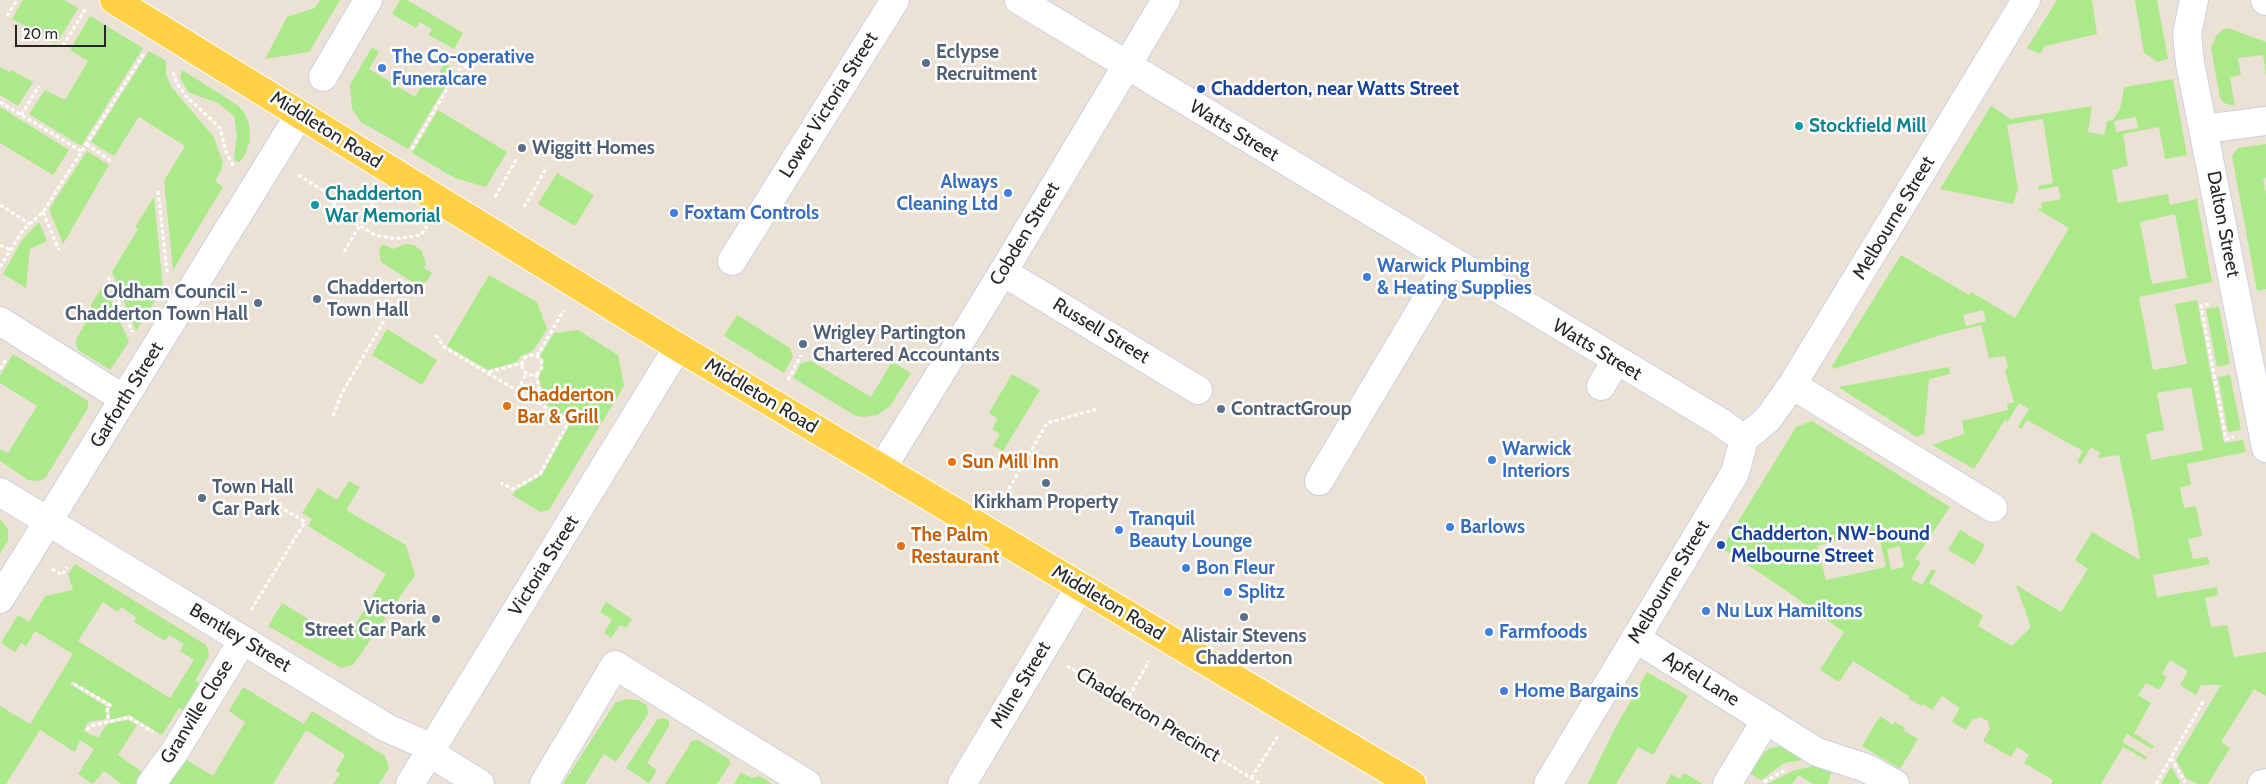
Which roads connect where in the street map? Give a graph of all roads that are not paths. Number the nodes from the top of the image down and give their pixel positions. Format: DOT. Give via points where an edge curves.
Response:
graph roads {
  1 [pos="114,0"];
  2 [pos="368,0"];
  3 [pos="895,0"];
  4 [pos="1019,0"];
  5 [pos="1166,0"];
  6 [pos="2026,0"];
  7 [pos="2194,0"];
  8 [pos="1127,65"];
  9 [pos="323,77"];
  10 [pos="300,114"];
  11 [pos="2266,121"];
  12 [pos="2204,129"];
  13 [pos="732,261"];
  14 [pos="1450,262"];
  15 [pos="1003,272"];
  16 [pos="0,321"];
  17 [pos="678,347"];
  18 [pos="1616,361"];
  19 [pos="1792,385"];
  20 [pos="1600,386"];
  21 [pos="1198,390"];
  22 [pos="124,399"];
  23 [pos="1744,439"];
  24 [pos="2266,448"];
  25 [pos="882,468"];
  26 [pos="1319,481"];
  27 [pos="0,492"];
  28 [pos="1993,508"];
  29 [pos="48,521"];
  30 [pos="1080,587"];
  31 [pos="0,598"];
  32 [pos="245,629"];
  33 [pos="1635,638"];
  34 [pos="1766,720"];
  35 [pos="430,751"];
  36 [pos="2266,783"];
  37 [pos="152,784"];
  38 [pos="410,784"];
  39 [pos="480,784"];
  40 [pos="544,784"];
  41 [pos="807,784"];
  42 [pos="962,784"];
  43 [pos="1412,784"];
  44 [pos="1548,784"];
  45 [pos="1726,784"];
  46 [pos="1895,784"];
  47 [pos="2262,784"];
  1 -- 10 [label="main road, Middleton Road"];
  2 -- 9 [label="street"];
  3 -- 13 [label="street, Lower Victoria Street"];
  4 -- 8 [label="street, Watts Street"];
  5 -- 8 [label="street, Cobden Street"];
  6 -- 19 [label="street, Melbourne Street"];
  7 -- 12 [label="street, Dalton Street" via="2187,34"];
  8 -- 14 [label="street, Watts Street"];
  8 -- 15 [label="street, Cobden Street"];
  10 -- 17 [label="main road, Middleton Road"];
  10 -- 22 [label="street, Garforth Street"];
  11 -- 12 [label="street"];
  12 -- 24 [label="street, Dalton Street"];
  14 -- 18 [label="street, Watts Street"];
  14 -- 26 [label="street"];
  15 -- 21 [label="street, Russell Street"];
  15 -- 25 [label="street, Cobden Street"];
  16 -- 22 [label="street"];
  17 -- 25 [label="main road, Middleton Road"];
  17 -- 35 [label="street, Victoria Street"];
  18 -- 20 [label="street"];
  18 -- 23 [label="street, Watts Street"];
  19 -- 23 [label="street, Melbourne Street" via="1768,419"];
  19 -- 28 [label="street"];
  22 -- 29 [label="street, Garforth Street"];
  23 -- 33 [label="street, Melbourne Street" via="1736,473"];
  25 -- 30 [label="main road, Middleton Road"];
  27 -- 29 [label="street, Bentley Street"];
  29 -- 31 [label="street, Garforth Street"];
  29 -- 32 [label="street, Bentley Street"];
  30 -- 42 [label="street, Milne Street"];
  30 -- 43 [label="main road, Middleton Road"];
  32 -- 35 [label="street, Bentley Street" via="387,728 419,742"];
  32 -- 37 [label="street, Granville Close"];
  33 -- 34 [label="street, Apfel Lane"];
  33 -- 44 [label="street, Melbourne Street"];
  34 -- 45 [label="street"];
  34 -- 46 [label="street, Apfel Lane" via="1817,752 1866,768"];
  35 -- 38 [label="street, Victoria Street"];
  35 -- 39 [label="street, Bentley Street"];
  36 -- 47 [label="street"];
  40 -- 41 [label="street" via="616,665"];
}
